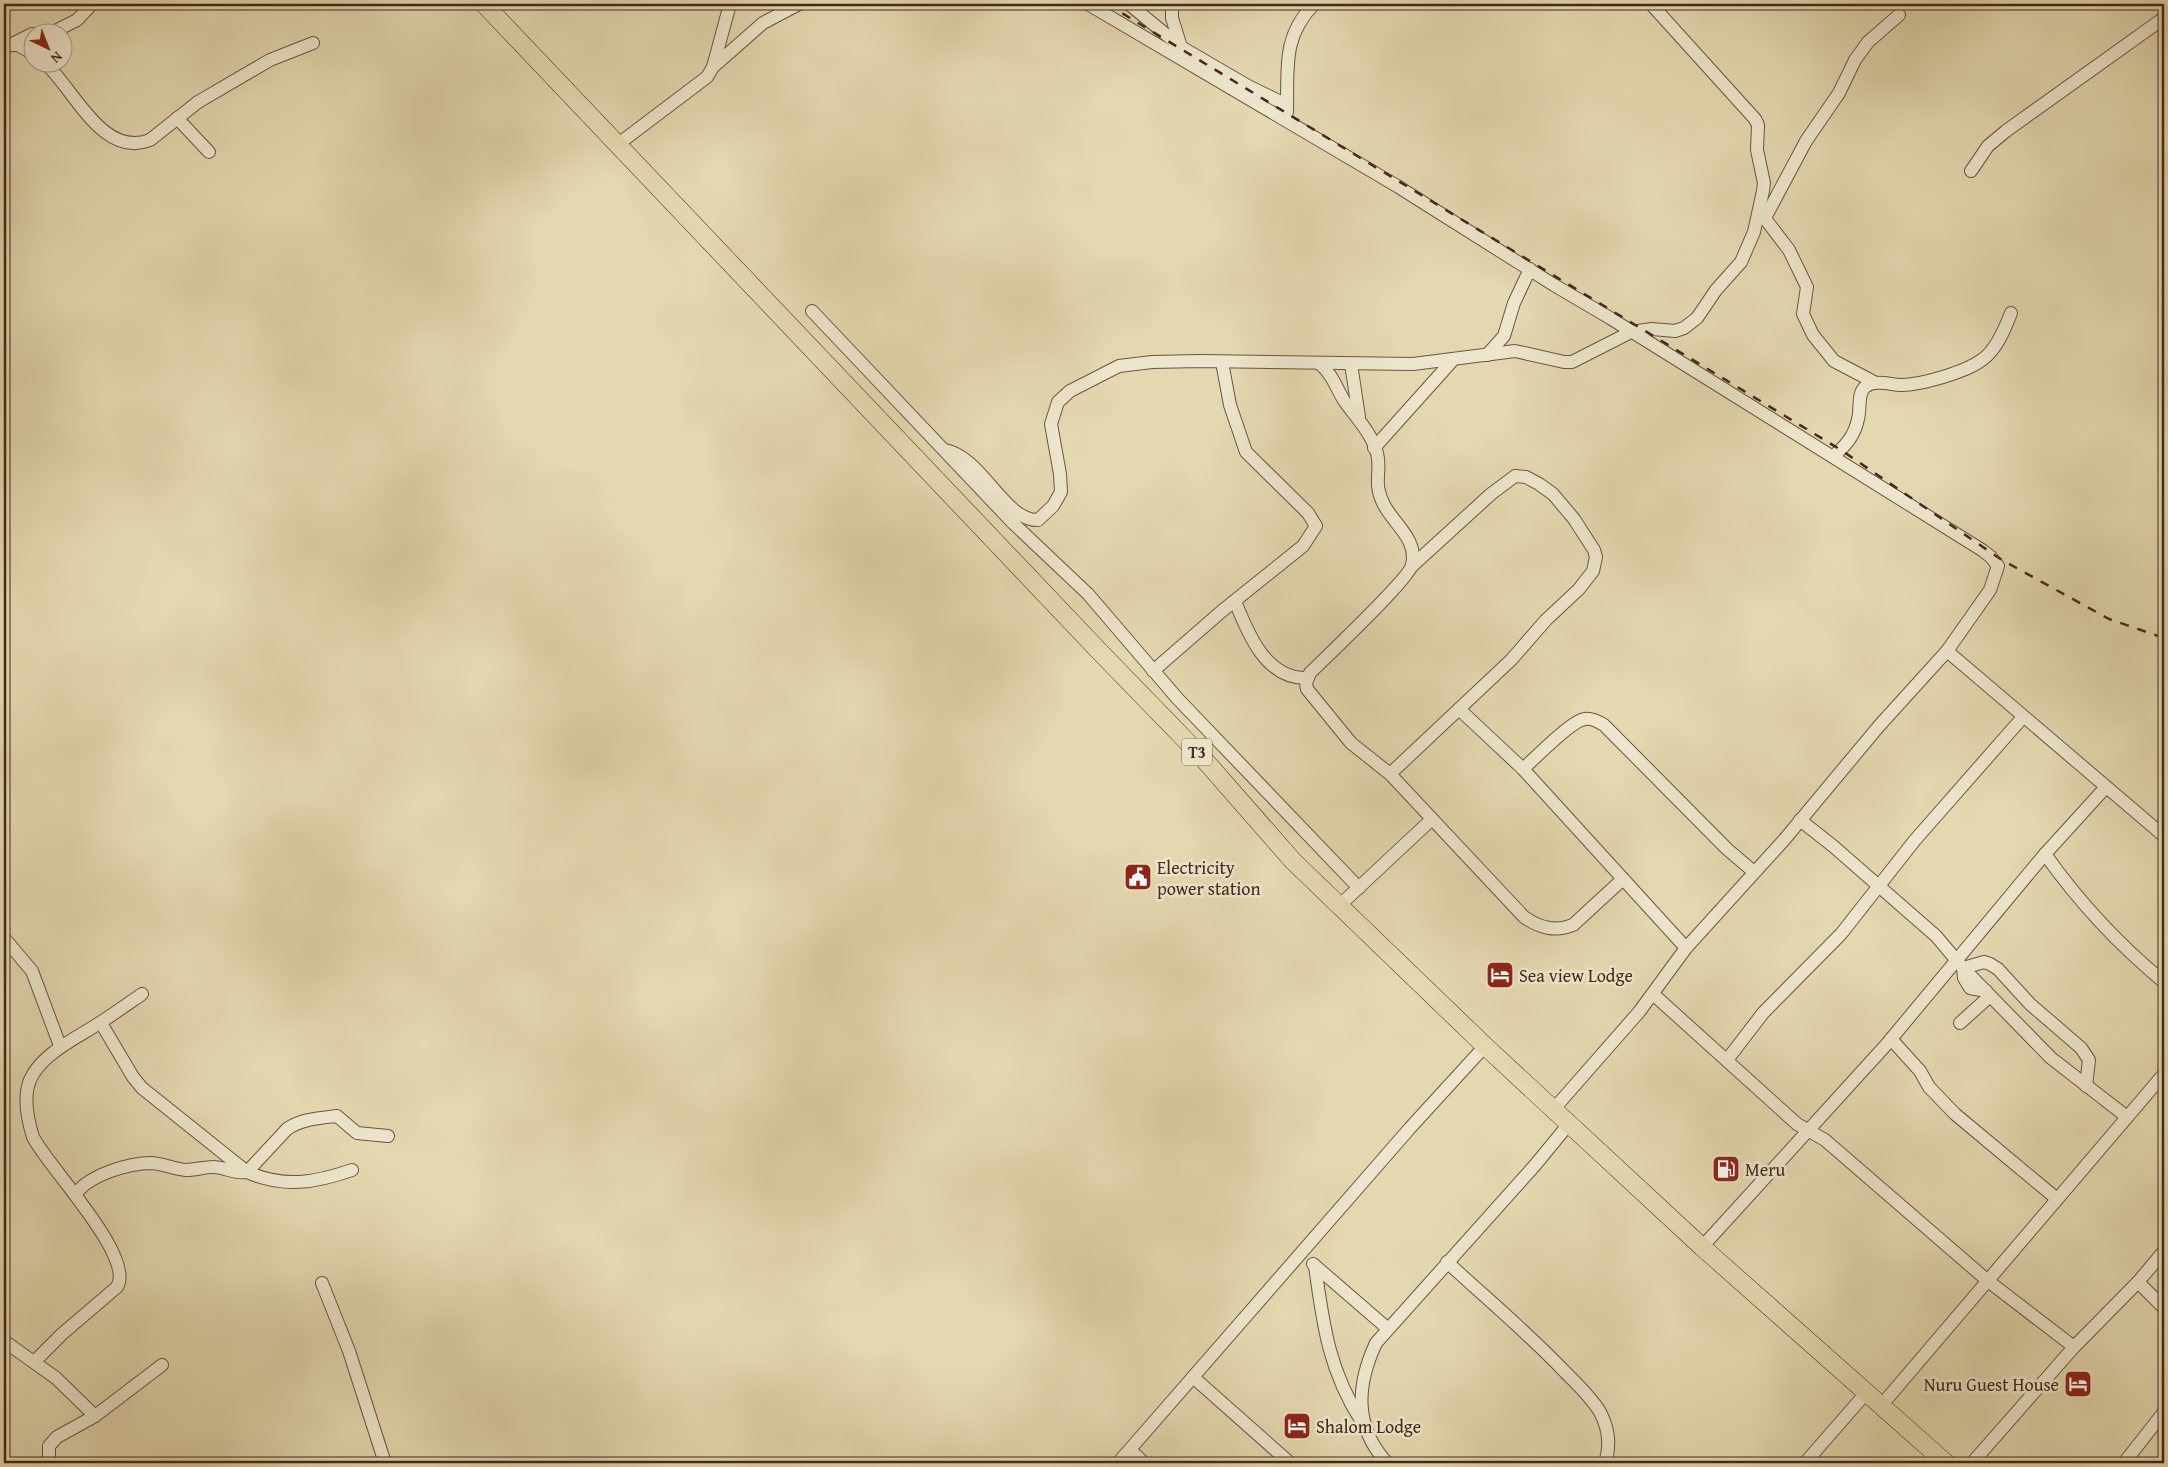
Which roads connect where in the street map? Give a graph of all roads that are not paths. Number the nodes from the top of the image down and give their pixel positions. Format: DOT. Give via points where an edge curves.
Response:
graph roads {
  1 [pos="92,4"];
  2 [pos="484,4"];
  3 [pos="730,4"];
  4 [pos="798,4"];
  5 [pos="1088,4"];
  6 [pos="1128,4"];
  7 [pos="1172,4"];
  8 [pos="1314,4"];
  9 [pos="1650,4"];
  10 [pos="1899,15"];
  11 [pos="2164,18"];
  12 [pos="72,22"];
  13 [pos="22,38"];
  14 [pos="313,43"];
  15 [pos="8,46"];
  16 [pos="22,47"];
  17 [pos="1181,47"];
  18 [pos="713,67"];
  19 [pos="54,72"];
  20 [pos="1287,105"];
  21 [pos="177,118"];
  22 [pos="1286,122"];
  23 [pos="617,145"];
  24 [pos="209,152"];
  25 [pos="1971,172"];
  26 [pos="1762,215"];
  27 [pos="1530,269"];
  28 [pos="812,311"];
  29 [pos="2011,313"];
  30 [pos="1631,332"];
  31 [pos="1487,355"];
  32 [pos="1452,361"];
  33 [pos="1222,362"];
  34 [pos="1320,364"];
  35 [pos="1350,364"];
  36 [pos="1848,370"];
  37 [pos="1874,382"];
  38 [pos="1860,395"];
  39 [pos="1359,419"];
  40 [pos="1374,448"];
  41 [pos="944,450"];
  42 [pos="1833,456"];
  43 [pos="1412,566"];
  44 [pos="1235,601"];
  45 [pos="1947,651"];
  46 [pos="1153,671"];
  47 [pos="1307,678"];
  48 [pos="1459,709"];
  49 [pos="2023,718"];
  50 [pos="1523,769"];
  51 [pos="1390,774"];
  52 [pos="2106,787"];
  53 [pos="1432,819"];
  54 [pos="1800,820"];
  55 [pos="2164,836"];
  56 [pos="2045,854"];
  57 [pos="1754,872"];
  58 [pos="1623,879"];
  59 [pos="1878,886"];
  60 [pos="1359,888"];
  61 [pos="1339,906"];
  62 [pos="4,938"];
  63 [pos="1686,948"];
  64 [pos="1960,964"];
  65 [pos="2164,982"];
  66 [pos="1988,993"];
  67 [pos="142,994"];
  68 [pos="1653,994"];
  69 [pos="101,1023"];
  70 [pos="1960,1023"];
  71 [pos="1891,1039"];
  72 [pos="60,1046"];
  73 [pos="1485,1046"];
  74 [pos="1727,1060"];
  75 [pos="2164,1074"];
  76 [pos="2086,1086"];
  77 [pos="1553,1110"];
  78 [pos="2127,1117"];
  79 [pos="1568,1124"];
  80 [pos="1808,1132"];
  81 [pos="388,1136"];
  82 [pos="352,1170"];
  83 [pos="247,1172"];
  84 [pos="75,1194"];
  85 [pos="2057,1199"];
  86 [pos="1702,1247"];
  87 [pos="2164,1251"];
  88 [pos="1301,1254"];
  89 [pos="1447,1262"];
  90 [pos="1315,1266"];
  91 [pos="1988,1280"];
  92 [pos="2138,1282"];
  93 [pos="322,1283"];
  94 [pos="2164,1308"];
  95 [pos="1387,1328"];
  96 [pos="4,1341"];
  97 [pos="2074,1347"];
  98 [pos="34,1362"];
  99 [pos="162,1365"];
  100 [pos="1193,1378"];
  101 [pos="1866,1393"];
  102 [pos="1880,1407"];
  103 [pos="2164,1412"];
  104 [pos="95,1416"];
  105 [pos="1362,1424"];
  106 [pos="1130,1450"];
  107 [pos="49,1463"];
  108 [pos="385,1463"];
  109 [pos="1118,1463"];
  110 [pos="1144,1463"];
  111 [pos="1290,1463"];
  112 [pos="1387,1463"];
  113 [pos="1605,1463"];
  114 [pos="1805,1463"];
  115 [pos="1946,1463"];
  116 [pos="1972,1463"];
  117 [pos="2124,1463"];
  1 -- 12 [label="street"];
  2 -- 23 [label="highway, T3"];
  3 -- 18 [label="street"];
  4 -- 18 [label="street" via="764,23"];
  5 -- 22 [label="street"];
  6 -- 17 [label="street"];
  7 -- 17 [label="street" via="1172,18"];
  8 -- 20 [label="street" via="1293,33 1288,55"];
  9 -- 26 [label="street" via="1758,122 1756,150 1764,183"];
  10 -- 26 [label="street" via="1868,42 1855,60 1839,93"];
  11 -- 25 [label="street" via="2006,131 1988,146"];
  13 -- 15 [label="street"];
  14 -- 21 [label="street" via="254,68"];
  15 -- 16 [label="street"];
  17 -- 20 [label="street" via="1234,79"];
  18 -- 23 [label="street" via="692,90"];
  19 -- 21 [label="street" via="86,114 120,140 145,142"];
  20 -- 22 [label="street"];
  21 -- 24 [label="street"];
  22 -- 27 [label="street"];
  23 -- 61 [label="highway, T3" via="1201,756 1293,861"];
  26 -- 30 [label="street" via="1741,262 1692,323 1680,330"];
  26 -- 36 [label="street" via="1789,250 1807,287 1803,314 1808,325 1827,354"];
  27 -- 30 [label="street"];
  27 -- 31 [label="street" via="1514,303 1504,336"];
  28 -- 41 [label="street"];
  29 -- 37 [label="street" via="1998,342 1972,368 1917,385"];
  30 -- 31 [label="street" via="1572,362 1515,351"];
  30 -- 42 [label="street"];
  31 -- 32 [label="street"];
  32 -- 35 [label="street"];
  32 -- 40 [label="street"];
  33 -- 34 [label="street"];
  33 -- 41 [label="street" via="1166,361 1119,366 1061,397 1051,424 1061,492 1053,506 1038,520 1025,518 963,458"];
  33 -- 44 [label="street" via="1230,405 1246,452 1300,505 1316,526 1311,537 1294,555"];
  34 -- 35 [label="street"];
  34 -- 39 [label="street"];
  35 -- 39 [label="street"];
  36 -- 37 [label="street"];
  36 -- 38 [label="street"];
  37 -- 38 [label="street"];
  38 -- 42 [label="street" via="1856,427"];
  39 -- 40 [label="street"];
  40 -- 43 [label="street" via="1377,452 1377,487 1384,506 1409,539"];
  41 -- 46 [label="street" via="1013,523 1088,594"];
  42 -- 45 [label="street" via="1982,550 1998,566 1990,590"];
  43 -- 47 [label="street" via="1398,585"];
  43 -- 48 [label="street" via="1515,476 1526,477 1553,494 1594,550 1595,564 1586,580 1511,660"];
  44 -- 46 [label="street"];
  44 -- 47 [label="street" via="1246,628 1273,666 1284,675"];
  45 -- 49 [label="street"];
  45 -- 54 [label="street"];
  46 -- 60 [label="street"];
  47 -- 51 [label="street" via="1311,695 1351,743"];
  48 -- 50 [label="street"];
  48 -- 51 [label="street"];
  49 -- 52 [label="street"];
  49 -- 59 [label="street"];
  50 -- 57 [label="street" via="1574,723 1594,720 1604,725"];
  50 -- 58 [label="street"];
  51 -- 53 [label="street"];
  52 -- 55 [label="street"];
  52 -- 56 [label="street"];
  53 -- 58 [label="street" via="1524,917 1542,927 1573,925"];
  53 -- 60 [label="street"];
  54 -- 57 [label="street"];
  54 -- 59 [label="street"];
  56 -- 64 [label="street"];
  56 -- 65 [label="street" via="2076,896"];
  57 -- 63 [label="street"];
  58 -- 63 [label="street"];
  59 -- 64 [label="street" via="1936,936"];
  59 -- 74 [label="street" via="1840,934 1763,1014"];
  60 -- 61 [label="street"];
  61 -- 73 [label="highway, T3"];
  62 -- 72 [label="street" via="32,971"];
  63 -- 68 [label="street"];
  64 -- 66 [label="street"];
  64 -- 71 [label="street"];
  64 -- 76 [label="street" via="1990,964 2080,1048 2089,1060"];
  66 -- 70 [label="street"];
  66 -- 76 [label="street" via="2051,1058"];
  67 -- 69 [label="street"];
  68 -- 74 [label="street"];
  68 -- 77 [label="street"];
  69 -- 72 [label="street"];
  69 -- 83 [label="street" via="132,1077 142,1088"];
  71 -- 80 [label="street"];
  71 -- 85 [label="street" via="1955,1114"];
  72 -- 84 [label="street" via="30,1079 28,1124 39,1148"];
  73 -- 77 [label="highway, T3"];
  73 -- 88 [label="street"];
  74 -- 80 [label="street"];
  75 -- 78 [label="street"];
  76 -- 78 [label="street"];
  77 -- 79 [label="highway, T3"];
  78 -- 85 [label="street"];
  79 -- 86 [label="highway, T3"];
  79 -- 89 [label="street"];
  80 -- 86 [label="street"];
  80 -- 91 [label="street" via="1825,1140"];
  81 -- 83 [label="street" via="356,1133 337,1116 295,1124"];
  82 -- 83 [label="street" via="324,1180 292,1184 263,1179"];
  83 -- 84 [label="street" via="216,1167 186,1170 164,1164 144,1164 90,1180"];
  84 -- 98 [label="street" via="113,1250 120,1268 120,1282"];
  85 -- 91 [label="street"];
  86 -- 101 [label="highway, T3"];
  87 -- 92 [label="street"];
  88 -- 90 [label="street"];
  88 -- 100 [label="street"];
  89 -- 95 [label="street"];
  89 -- 113 [label="street" via="1587,1394 1600,1412 1609,1438"];
  90 -- 95 [label="street"];
  90 -- 105 [label="street" via="1322,1315 1338,1380"];
  91 -- 97 [label="street"];
  91 -- 102 [label="street"];
  92 -- 94 [label="street"];
  92 -- 97 [label="street"];
  93 -- 108 [label="street" via="349,1351"];
  95 -- 105 [label="street" via="1367,1361"];
  96 -- 98 [label="street"];
  97 -- 116 [label="street"];
  98 -- 104 [label="street" via="56,1378"];
  99 -- 104 [label="street"];
  100 -- 106 [label="street"];
  100 -- 111 [label="street"];
  101 -- 102 [label="highway, T3"];
  101 -- 114 [label="street"];
  102 -- 115 [label="highway, T3"];
  103 -- 117 [label="street"];
  104 -- 107 [label="street" via="53,1442 48,1450"];
  105 -- 112 [label="street" via="1369,1442"];
  106 -- 109 [label="street"];
  106 -- 110 [label="street"];
}
